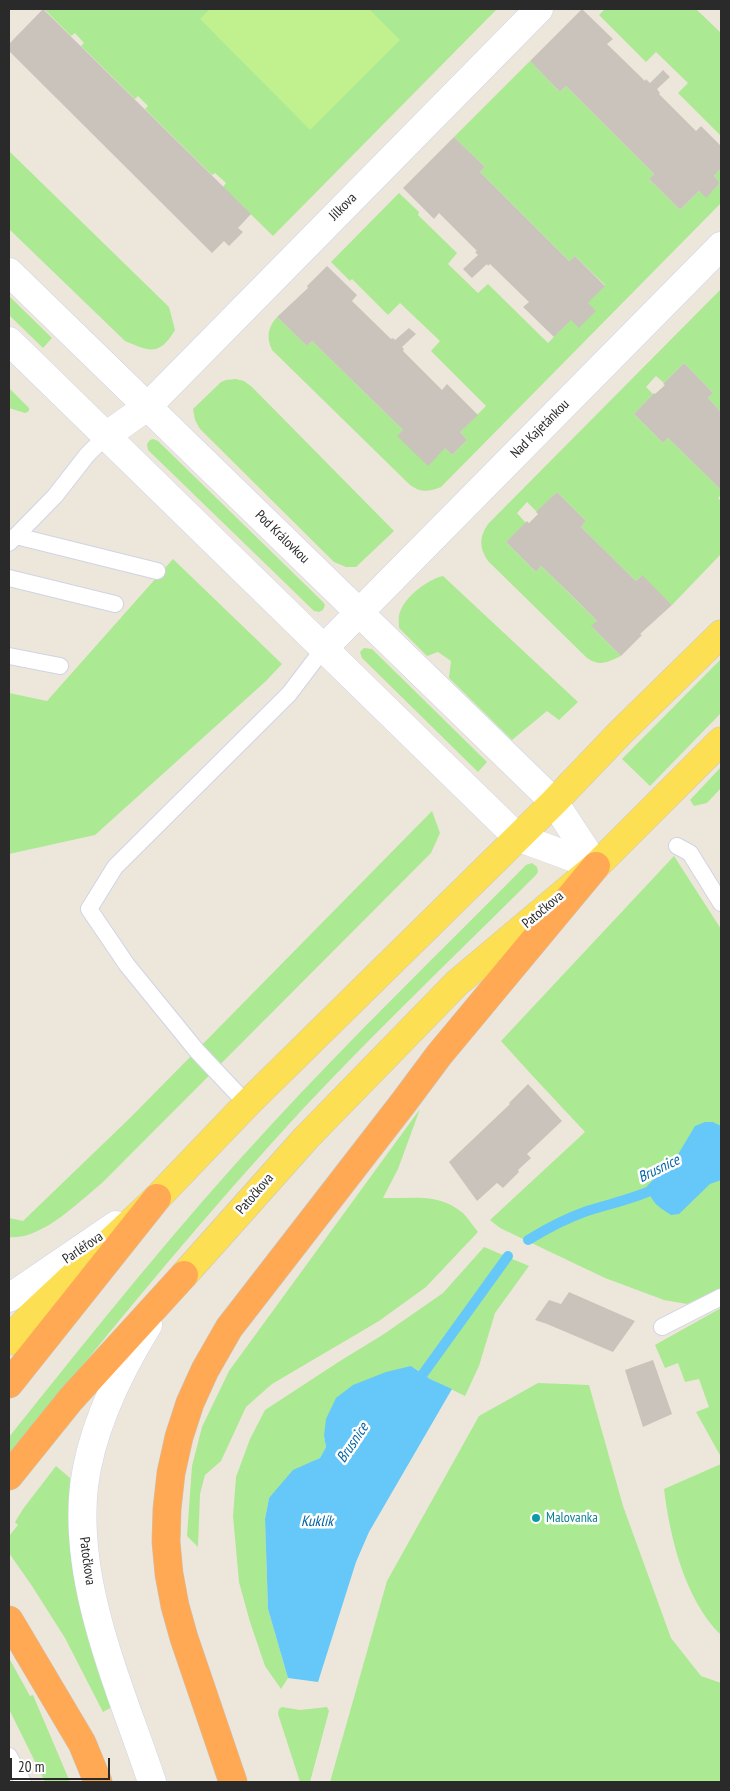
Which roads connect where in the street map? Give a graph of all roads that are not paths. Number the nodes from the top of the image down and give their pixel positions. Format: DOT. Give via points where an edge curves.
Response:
graph roads {
  1 [pos="539,9"];
  2 [pos="721,246"];
  3 [pos="9,272"];
  4 [pos="9,341"];
  5 [pos="148,406"];
  6 [pos="106,436"];
  7 [pos="12,540"];
  8 [pos="156,571"];
  9 [pos="9,578"];
  10 [pos="115,604"];
  11 [pos="358,612"];
  12 [pos="721,634"];
  13 [pos="324,648"];
  14 [pos="9,656"];
  15 [pos="60,666"];
  16 [pos="721,740"];
  17 [pos="554,802"];
  18 [pos="517,837"];
  19 [pos="677,846"];
  20 [pos="596,866"];
  21 [pos="721,903"];
  22 [pos="247,1104"];
  23 [pos="156,1198"];
  24 [pos="184,1275"];
  25 [pos="721,1297"];
  26 [pos="9,1298"];
  27 [pos="662,1327"];
  28 [pos="9,1341"];
  29 [pos="9,1384"];
  30 [pos="9,1476"];
  31 [pos="9,1620"];
  32 [pos="9,1756"];
  33 [pos="22,1782"];
  34 [pos="98,1782"];
  35 [pos="152,1782"];
  36 [pos="233,1782"];
  1 -- 5 [label="main road, Jílkova"];
  2 -- 11 [label="main road, Nad Kajetánkou"];
  3 -- 5 [label="main road, Pod Královkou"];
  4 -- 6 [label="main road"];
  5 -- 6 [label="main road, Jílkova"];
  5 -- 11 [label="main road, Pod Královkou"];
  6 -- 7 [label="lane"];
  6 -- 13 [label="main road"];
  7 -- 8 [label="lane"];
  9 -- 10 [label="lane"];
  11 -- 13 [label="main road, Nad Kajetánkou"];
  11 -- 17 [label="main road, Pod Královkou"];
  12 -- 17 [label="main road"];
  13 -- 18 [label="main road"];
  13 -- 22 [label="lane" via="289,694 115,867 89,909 126,966"];
  14 -- 15 [label="lane"];
  16 -- 20 [label="main road, Patočkova"];
  17 -- 18 [label="main road"];
  17 -- 20 [label="main road, Pod Královkou"];
  18 -- 20 [label="main road"];
  18 -- 22 [label="main road"];
  19 -- 21 [label="lane" via="690,853"];
  20 -- 24 [label="main road, Patočkova" via="457,984 280,1166"];
  20 -- 36 [label="highway" via="438,1055 229,1328 190,1403 171,1473 166,1542 175,1606"];
  22 -- 23 [label="main road"];
  23 -- 26 [label="main road, Parléřova"];
  23 -- 28 [label="main road" via="30,1317"];
  23 -- 29 [label="highway"];
  24 -- 30 [label="highway" via="71,1399"];
  24 -- 35 [label="main road, Patočkova" via="147,1325 126,1361 101,1421 84,1485 84,1549 94,1603 102,1636"];
  25 -- 27 [label="lane"];
  31 -- 34 [label="highway" via="82,1743"];
  32 -- 33 [label="lane"];
}
